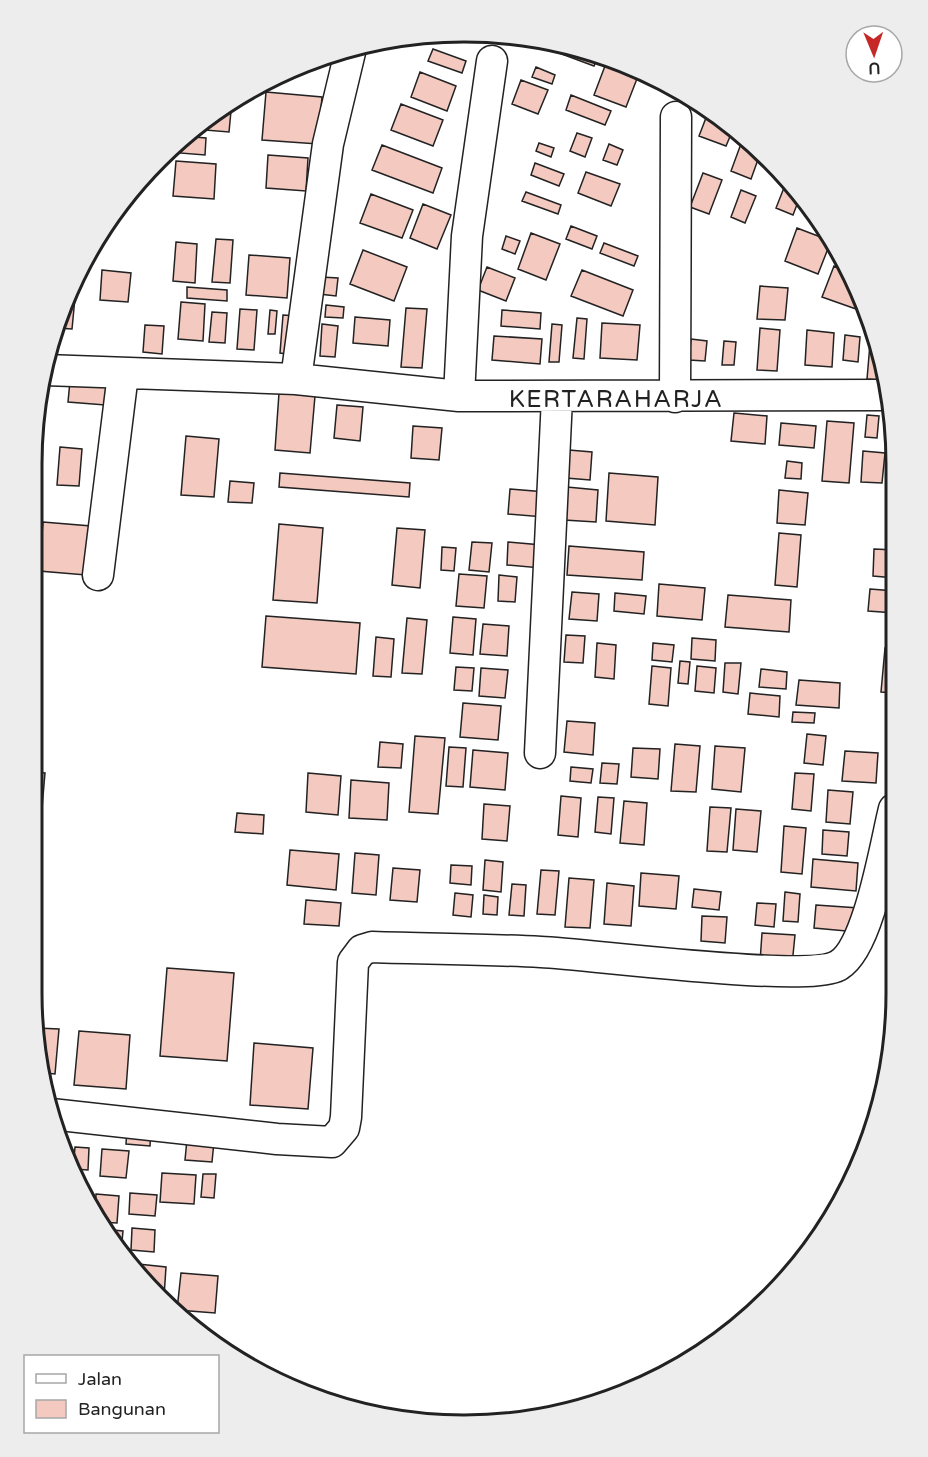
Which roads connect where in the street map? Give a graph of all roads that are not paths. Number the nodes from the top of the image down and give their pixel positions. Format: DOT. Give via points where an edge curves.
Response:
graph roads {
  1 [pos="349,58"];
  2 [pos="492,61"];
  3 [pos="676,117"];
  4 [pos="53,370"];
  5 [pos="123,374"];
  6 [pos="296,379"];
  7 [pos="880,395"];
  8 [pos="459,396"];
  9 [pos="675,397"];
  10 [pos="557,398"];
  11 [pos="98,574"];
  12 [pos="540,753"];
  13 [pos="886,841"];
  14 [pos="60,1115"];
  1 -- 6 [label="street" via="328,144"];
  2 -- 8 [label="street" via="467,236"];
  3 -- 9 [label="street"];
  4 -- 5 [label="street"];
  5 -- 6 [label="street"];
  5 -- 11 [label="street"];
  6 -- 8 [label="street"];
  7 -- 9 [label="street"];
  8 -- 10 [label="street"];
  9 -- 10 [label="street"];
  10 -- 12 [label="street"];
  13 -- 14 [label="street" via="863,932 854,952 839,966 821,972 541,952 372,947 362,950 353,962 346,1117 340,1135 332,1142"];
}
